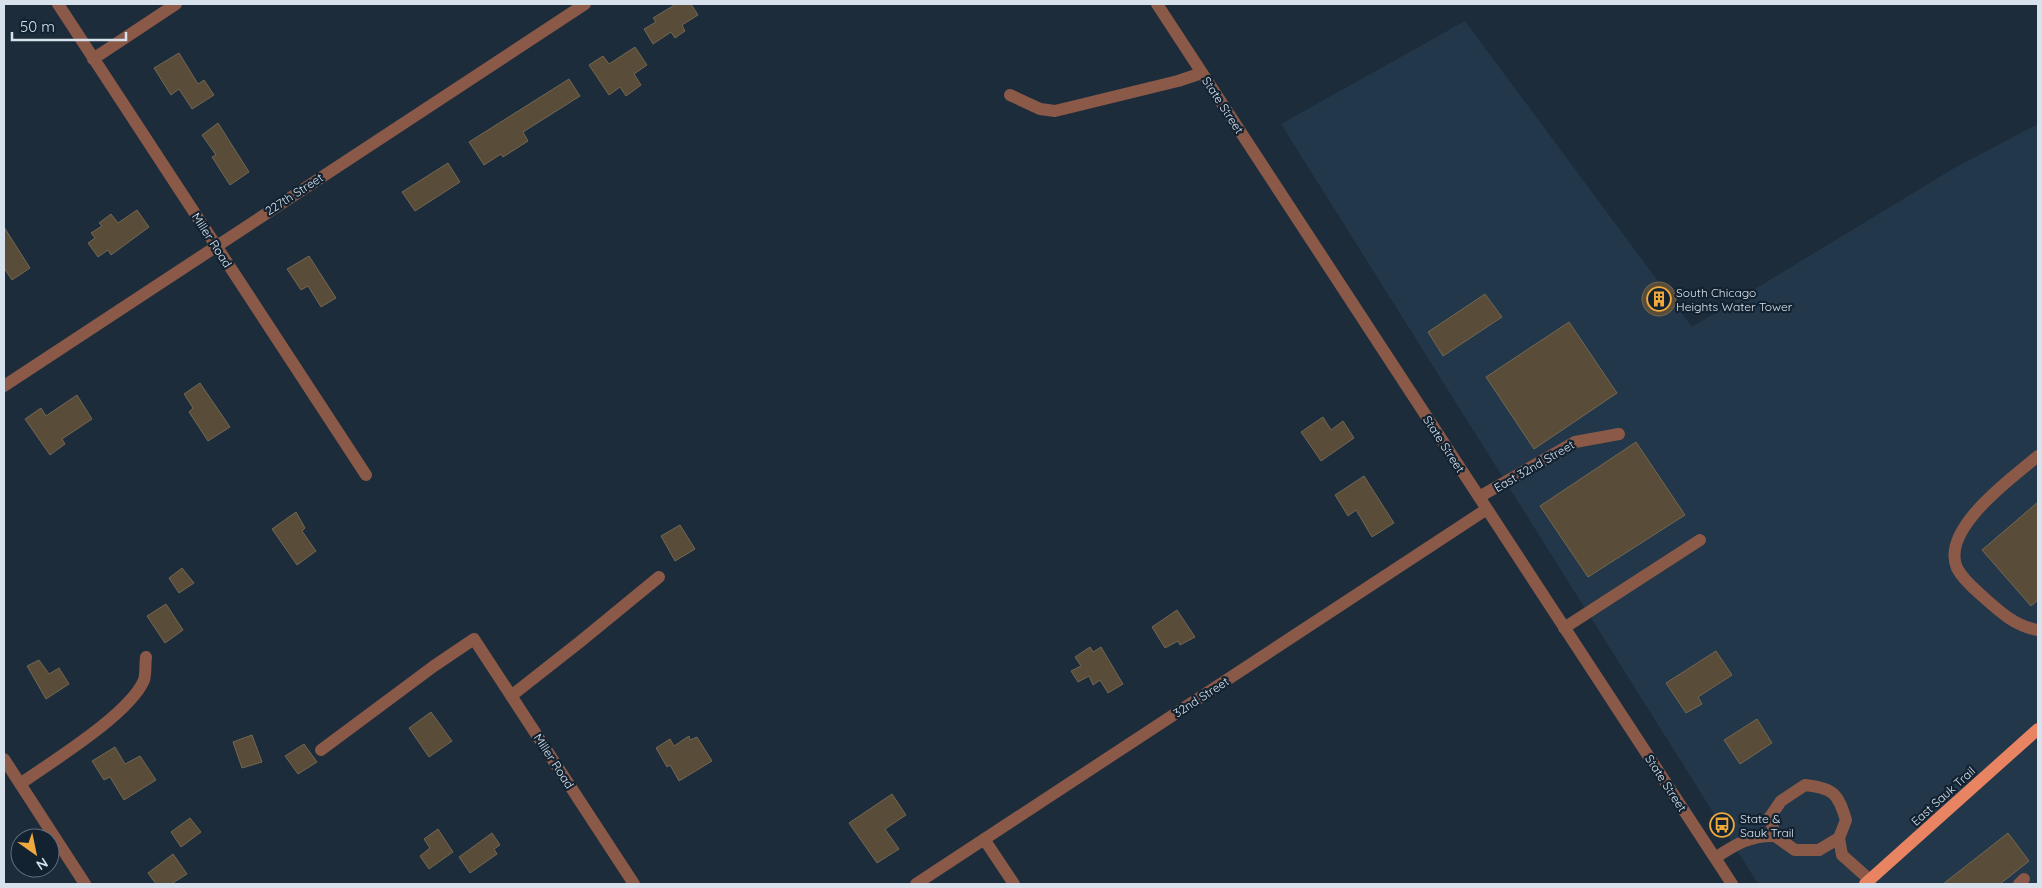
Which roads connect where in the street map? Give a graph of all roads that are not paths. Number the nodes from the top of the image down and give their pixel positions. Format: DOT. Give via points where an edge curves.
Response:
graph roads {
  1 [pos="58,4"];
  2 [pos="176,4"];
  3 [pos="585,4"];
  4 [pos="1157,4"];
  5 [pos="93,58"];
  6 [pos="1202,73"];
  7 [pos="1010,95"];
  8 [pos="216,246"];
  9 [pos="4,386"];
  10 [pos="1619,434"];
  11 [pos="2038,456"];
  12 [pos="366,475"];
  13 [pos="1479,497"];
  14 [pos="1487,510"];
  15 [pos="1700,540"];
  16 [pos="659,577"];
  17 [pos="1564,628"];
  18 [pos="2038,630"];
  19 [pos="146,657"];
  20 [pos="511,696"];
  21 [pos="2038,729"];
  22 [pos="321,750"];
  23 [pos="4,759"];
  24 [pos="20,784"];
  25 [pos="1775,836"];
  26 [pos="1839,838"];
  27 [pos="984,839"];
  28 [pos="1714,858"];
  29 [pos="1868,882"];
  30 [pos="85,884"];
  31 [pos="634,884"];
  32 [pos="916,884"];
  33 [pos="1014,884"];
  34 [pos="1732,884"];
  1 -- 5 [label="street, Miller Road"];
  2 -- 5 [label="street"];
  3 -- 8 [label="street, 227th Street"];
  4 -- 6 [label="street, State Street"];
  5 -- 8 [label="street, Miller Road"];
  6 -- 7 [label="street" via="1055,111 1040,109"];
  6 -- 13 [label="street, State Street"];
  8 -- 9 [label="street, 227th Street"];
  8 -- 12 [label="street, Miller Road"];
  10 -- 13 [label="street, East 32nd Street" via="1575,442"];
  11 -- 18 [label="street" via="1969,519 1954,554 1958,569 1970,585 1996,609 2026,627"];
  13 -- 14 [label="street, State Street"];
  14 -- 17 [label="street, State Street"];
  14 -- 27 [label="street, 32nd Street"];
  15 -- 17 [label="street"];
  16 -- 20 [label="street"];
  17 -- 28 [label="street, State Street"];
  19 -- 24 [label="street" via="144,680 127,704 89,736"];
  20 -- 22 [label="street, Miller Road" via="474,638"];
  20 -- 31 [label="street, Miller Road"];
  21 -- 29 [label="main road, East Sauk Trail"];
  23 -- 24 [label="street"];
  24 -- 30 [label="street"];
  25 -- 26 [label="street" via="1795,850 1819,850"];
  25 -- 26 [label="street" via="1770,817 1781,801 1805,785 1824,787 1840,799 1846,820"];
  25 -- 28 [label="street" via="1741,841"];
  26 -- 29 [label="street" via="1842,856"];
  27 -- 32 [label="street, 32nd Street"];
  27 -- 33 [label="street"];
  28 -- 34 [label="street, State Street"];
}
